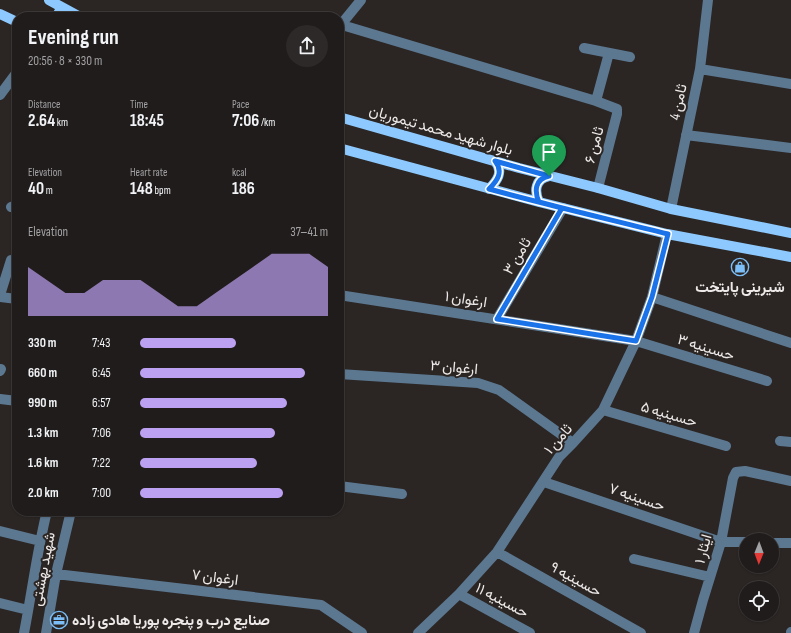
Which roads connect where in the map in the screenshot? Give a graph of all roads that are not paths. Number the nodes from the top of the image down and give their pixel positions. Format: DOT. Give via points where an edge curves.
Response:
graph roads {
  1 [pos="49,0"];
  2 [pos="708,0"];
  3 [pos="359,1"];
  4 [pos="65,4"];
  5 [pos="74,12"];
  6 [pos="0,14"];
  7 [pos="12,20"];
  8 [pos="344,21"];
  9 [pos="344,27"];
  10 [pos="584,48"];
  11 [pos="609,53"];
  12 [pos="630,57"];
  13 [pos="700,70"];
  14 [pos="12,79"];
  15 [pos="791,84"];
  16 [pos="0,95"];
  17 [pos="596,101"];
  18 [pos="344,118"];
  19 [pos="686,135"];
  20 [pos="791,148"];
  21 [pos="344,149"];
  22 [pos="495,161"];
  23 [pos="549,176"];
  24 [pos="598,188"];
  25 [pos="489,189"];
  26 [pos="539,202"];
  27 [pos="562,208"];
  28 [pos="671,209"];
  29 [pos="791,233"];
  30 [pos="668,234"];
  31 [pos="791,257"];
  32 [pos="11,260"];
  33 [pos="344,295"];
  34 [pos="0,296"];
  35 [pos="652,297"];
  36 [pos="12,298"];
  37 [pos="497,319"];
  38 [pos="636,341"];
  39 [pos="791,343"];
  40 [pos="344,374"];
  41 [pos="767,381"];
  42 [pos="0,399"];
  43 [pos="12,401"];
  44 [pos="602,410"];
  45 [pos="780,441"];
  46 [pos="791,442"];
  47 [pos="573,444"];
  48 [pos="726,446"];
  49 [pos="791,481"];
  50 [pos="544,482"];
  51 [pos="344,487"];
  52 [pos="402,494"];
  53 [pos="46,516"];
  54 [pos="70,516"];
  55 [pos="0,531"];
  56 [pos="40,541"];
  57 [pos="721,542"];
  58 [pos="739,542"];
  59 [pos="779,542"];
  60 [pos="791,543"];
  61 [pos="497,552"];
  62 [pos="634,559"];
  63 [pos="56,574"];
  64 [pos="710,577"];
  65 [pos="459,594"];
  66 [pos="0,603"];
  67 [pos="28,610"];
  68 [pos="24,633"];
  69 [pos="46,633"];
  70 [pos="362,633"];
  71 [pos="418,633"];
  72 [pos="530,633"];
  73 [pos="641,633"];
  74 [pos="694,633"];
  1 -- 4 [label="main road"];
  2 -- 13 [label="street, ثامن 4"];
  3 -- 8 [label="street"];
  4 -- 5 [label="main road"];
  6 -- 7 [label="main road"];
  9 -- 17 [label="street"];
  10 -- 11 [label="street"];
  11 -- 12 [label="street"];
  11 -- 17 [label="street"];
  13 -- 15 [label="street"];
  13 -- 19 [label="street, ثامن 4"];
  14 -- 16 [label="street"];
  17 -- 24 [label="street, ثامن ۶" via="617,110"];
  18 -- 22 [label="main road, بلوار شهید محمد تیموریان"];
  19 -- 20 [label="street"];
  19 -- 28 [label="street, ثامن 4"];
  21 -- 25 [label="main road"];
  22 -- 23 [label="main road, بلوار شهید محمد تیموریان"];
  22 -- 25 [label="main road" via="500,174"];
  23 -- 24 [label="main road, بلوار شهید محمد تیموریان"];
  23 -- 26 [label="main road" via="541,179 536,187"];
  24 -- 28 [label="main road, بلوار شهید محمد تیموریان"];
  25 -- 26 [label="main road"];
  26 -- 27 [label="main road"];
  27 -- 30 [label="main road"];
  27 -- 37 [label="street, ثامن ۳"];
  28 -- 29 [label="main road, بلوار شهید محمد تیموریان"];
  30 -- 31 [label="main road"];
  30 -- 35 [label="street, ثامن ۱"];
  32 -- 34 [label="street"];
  33 -- 37 [label="street, ارغوان ۱"];
  34 -- 36 [label="street"];
  35 -- 38 [label="street, ثامن ۱"];
  35 -- 39 [label="street"];
  37 -- 38 [label="street, ارغوان ۱"];
  38 -- 41 [label="street, حسینیه ۳"];
  38 -- 44 [label="street, ثامن ۱"];
  40 -- 47 [label="street, ارغوان ۳" via="478,383 499,390"];
  42 -- 43 [label="street"];
  44 -- 47 [label="street, ثامن ۱"];
  44 -- 48 [label="street, حسینیه ۵"];
  45 -- 46 [label="street"];
  47 -- 50 [label="street, ثامن ۱" via="559,457"];
  49 -- 57 [label="street, ایثار ۱" via="745,471 736,472"];
  50 -- 57 [label="street, حسینیه ۷"];
  50 -- 61 [label="street, ثامن ۱"];
  51 -- 52 [label="street"];
  53 -- 56 [label="street, شهید بهشتی"];
  54 -- 63 [label="street, شهید بهشتی"];
  55 -- 56 [label="street"];
  56 -- 67 [label="street, شهید بهشتی"];
  57 -- 58 [label="street, حسینیه ۷"];
  57 -- 64 [label="street, ایثار ۱"];
  59 -- 60 [label="street"];
  61 -- 65 [label="street, ثامن ۱"];
  61 -- 73 [label="street, حسینیه ۹"];
  62 -- 64 [label="street"];
  63 -- 69 [label="street, شهید بهشتی"];
  63 -- 70 [label="street, ارغوان ۷" via="321,605"];
  64 -- 74 [label="street, ایثار ۱"];
  65 -- 71 [label="street, ثامن ۱"];
  65 -- 72 [label="street, حسینیه ۱۱"];
  66 -- 67 [label="street"];
  67 -- 68 [label="street, شهید بهشتی"];
}
